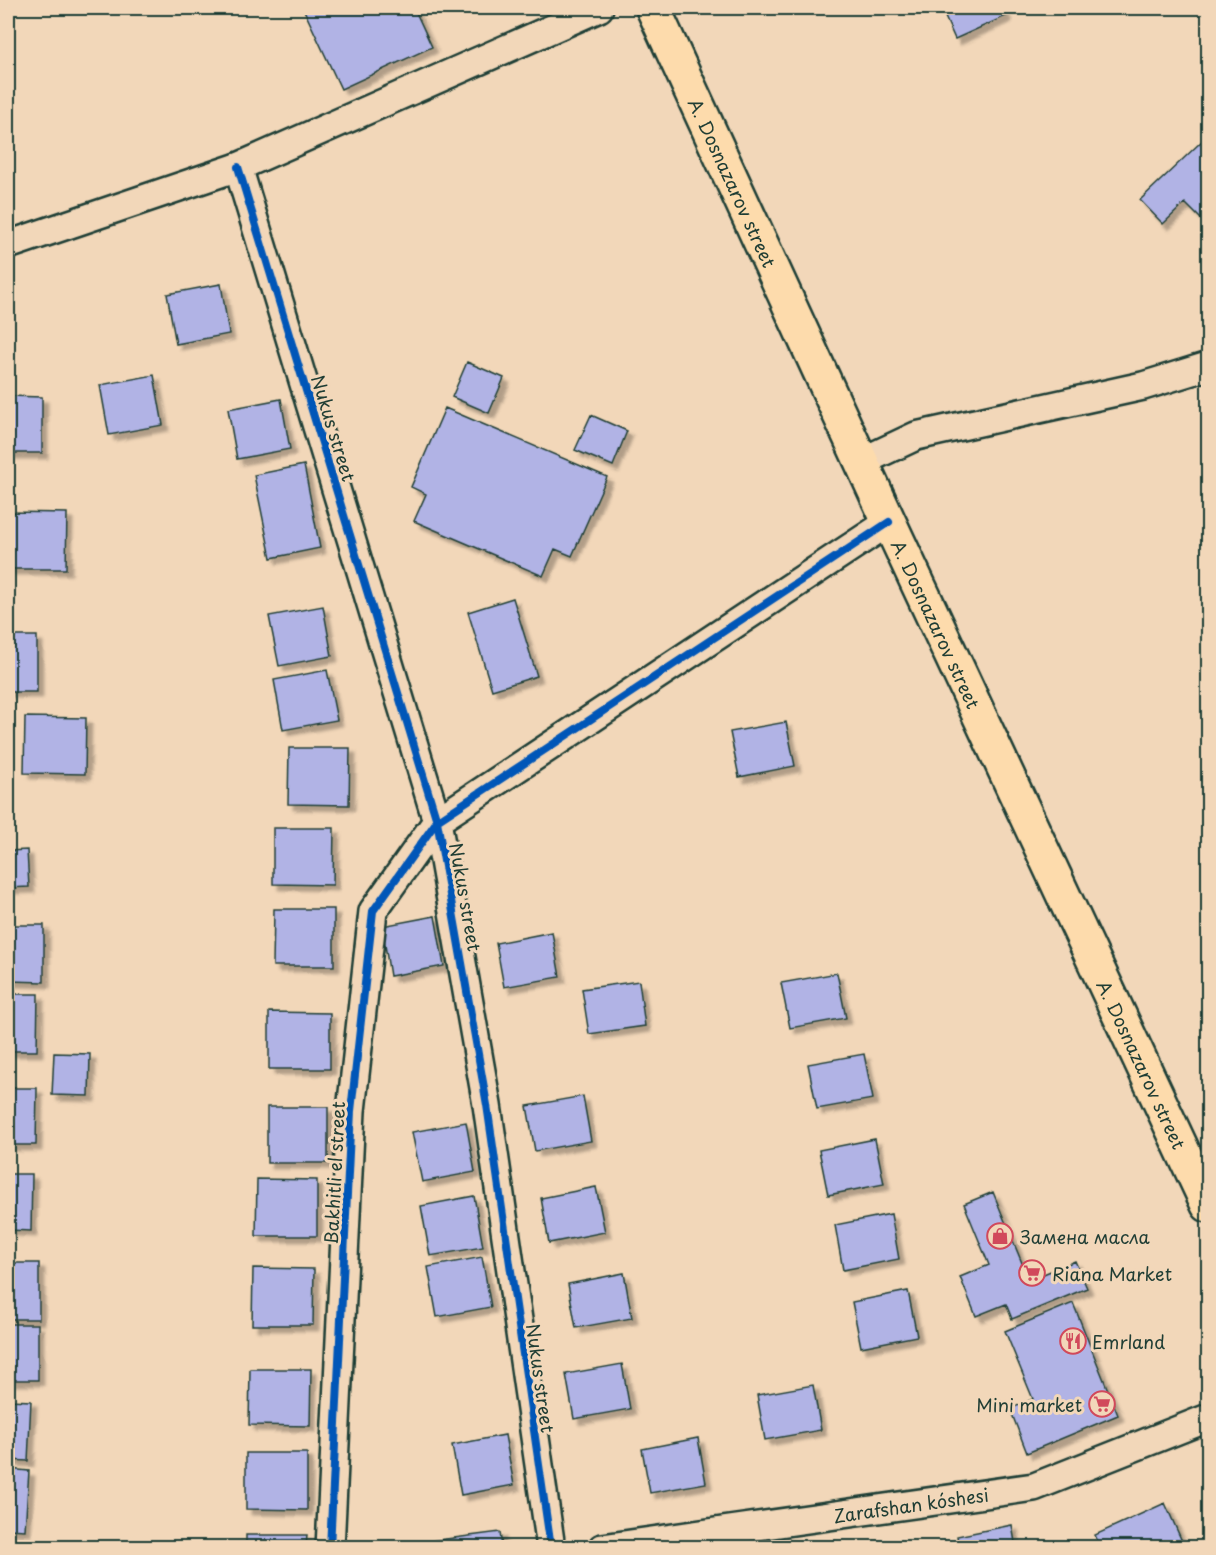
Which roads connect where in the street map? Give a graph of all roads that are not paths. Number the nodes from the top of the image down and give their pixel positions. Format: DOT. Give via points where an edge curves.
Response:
graph roads {
  1 [pos="598,8"];
  2 [pos="653,8"];
  3 [pos="238,167"];
  4 [pos="8,245"];
  5 [pos="1209,366"];
  6 [pos="861,462"];
  7 [pos="889,522"];
  8 [pos="437,821"];
  9 [pos="1209,1205"];
  10 [pos="1209,1418"];
  11 [pos="330,1548"];
  12 [pos="550,1548"];
  13 [pos="602,1548"];
  1 -- 3 [label="street"];
  2 -- 6 [label="main road, A. Dosnazarov street"];
  3 -- 4 [label="street"];
  3 -- 8 [label="street, Nukus street"];
  5 -- 6 [label="street" via="1143,386 916,436"];
  6 -- 7 [label="main road, A. Dosnazarov street"];
  7 -- 8 [label="street"];
  7 -- 9 [label="main road, A. Dosnazarov street"];
  8 -- 11 [label="street, Bakhitli el street" via="373,911 351,1111"];
  8 -- 12 [label="street, Nukus street" via="487,1105"];
  10 -- 13 [label="street, Zarafshan kóshesi" via="1034,1487"];
}
